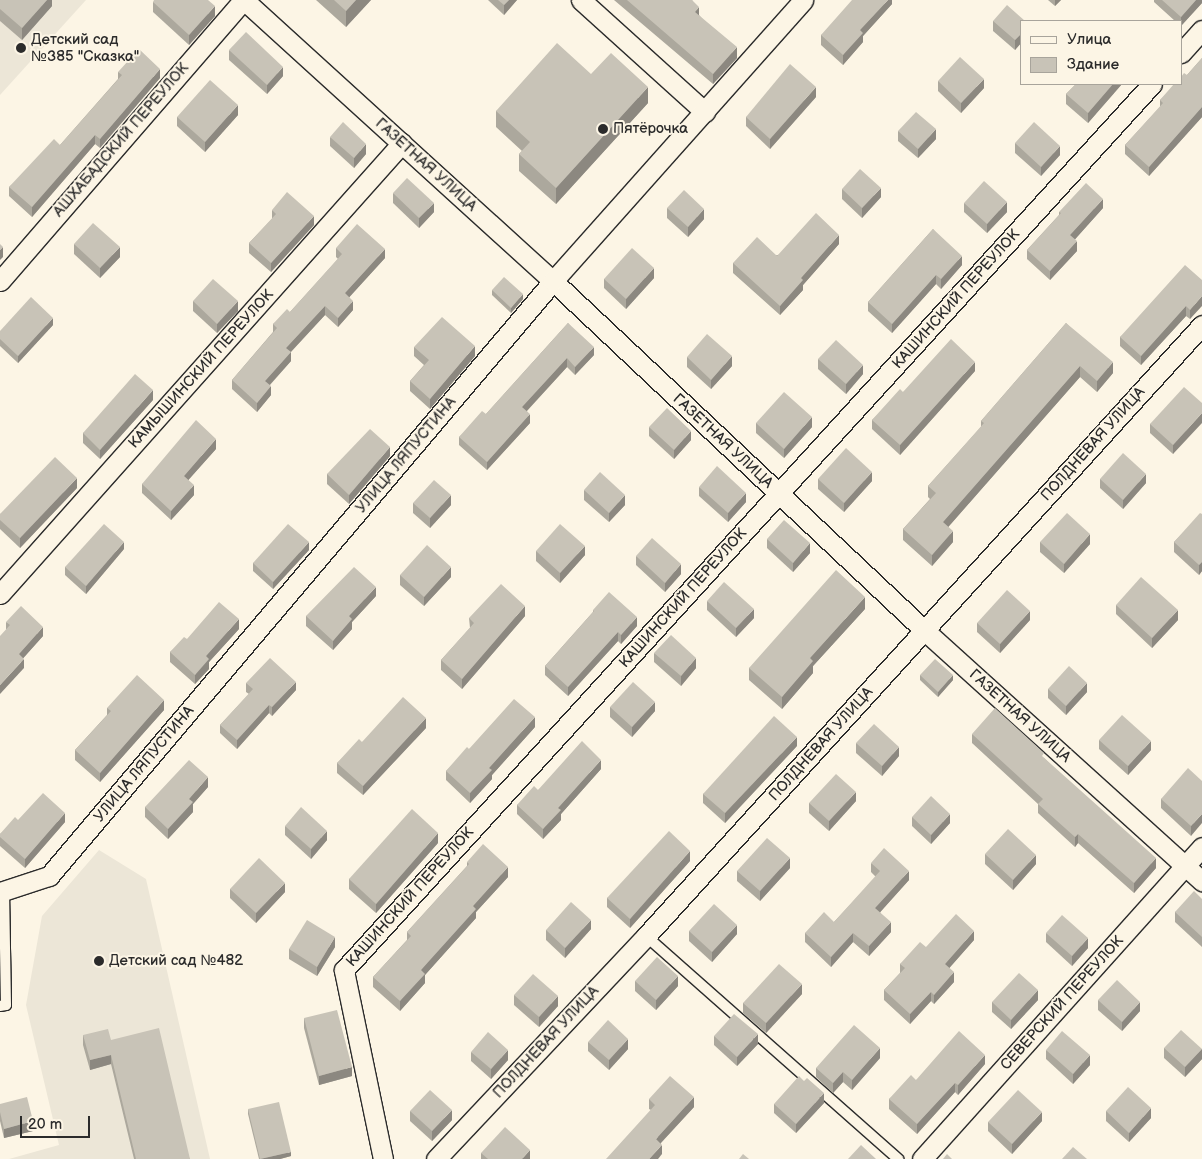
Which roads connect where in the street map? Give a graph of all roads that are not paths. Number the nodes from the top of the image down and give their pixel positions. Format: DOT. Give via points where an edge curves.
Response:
graph roads {
  1 [pos="243,0"];
  2 [pos="580,0"];
  3 [pos="803,0"];
  4 [pos="1202,30"];
  5 [pos="1182,52"];
  6 [pos="1151,85"];
  7 [pos="705,112"];
  8 [pos="402,144"];
  9 [pos="0,281"];
  10 [pos="553,281"];
  11 [pos="1202,325"];
  12 [pos="778,493"];
  13 [pos="0,594"];
  14 [pos="924,630"];
  15 [pos="1202,847"];
  16 [pos="1185,866"];
  17 [pos="1202,881"];
  18 [pos="2,891"];
  19 [pos="646,936"];
  20 [pos="0,1006"];
  21 [pos="383,1159"];
  22 [pos="436,1159"];
  23 [pos="898,1159"];
  24 [pos="922,1159"];
  1 -- 8 [label="street, ГАЗЕТНАЯ УЛИЦА"];
  1 -- 9 [label="street, АШХАБАДСКИЙ ПЕРЕУЛОК"];
  2 -- 7 [label="street"];
  3 -- 7 [label="street, УЛИЦА ЛЯПУСТИНА"];
  4 -- 5 [label="street"];
  6 -- 12 [label="street, КАШИНСКИЙ ПЕРЕУЛОК"];
  7 -- 10 [label="street, УЛИЦА ЛЯПУСТИНА"];
  8 -- 10 [label="street, ГАЗЕТНАЯ УЛИЦА"];
  8 -- 13 [label="street, КАМЫШИНСКИЙ ПЕРЕУЛОК"];
  10 -- 12 [label="street, ГАЗЕТНАЯ УЛИЦА"];
  10 -- 18 [label="street, УЛИЦА ЛЯПУСТИНА" via="50,876"];
  11 -- 14 [label="street, ПОЛДНЕВАЯ УЛИЦА"];
  12 -- 14 [label="street, ГАЗЕТНАЯ УЛИЦА"];
  12 -- 21 [label="street, КАШИНСКИЙ ПЕРЕУЛОК" via="344,970"];
  14 -- 16 [label="street, ГАЗЕТНАЯ УЛИЦА"];
  14 -- 19 [label="street, ПОЛДНЕВАЯ УЛИЦА"];
  15 -- 16 [label="street, СЕВЕРСКИЙ ПЕРЕУЛОК"];
  16 -- 17 [label="street, ГАЗЕТНАЯ УЛИЦА"];
  16 -- 24 [label="street, СЕВЕРСКИЙ ПЕРЕУЛОК"];
  18 -- 20 [label="lane" via="6,1005"];
  19 -- 22 [label="street, ПОЛДНЕВАЯ УЛИЦА"];
  19 -- 23 [label="lane"];
}
